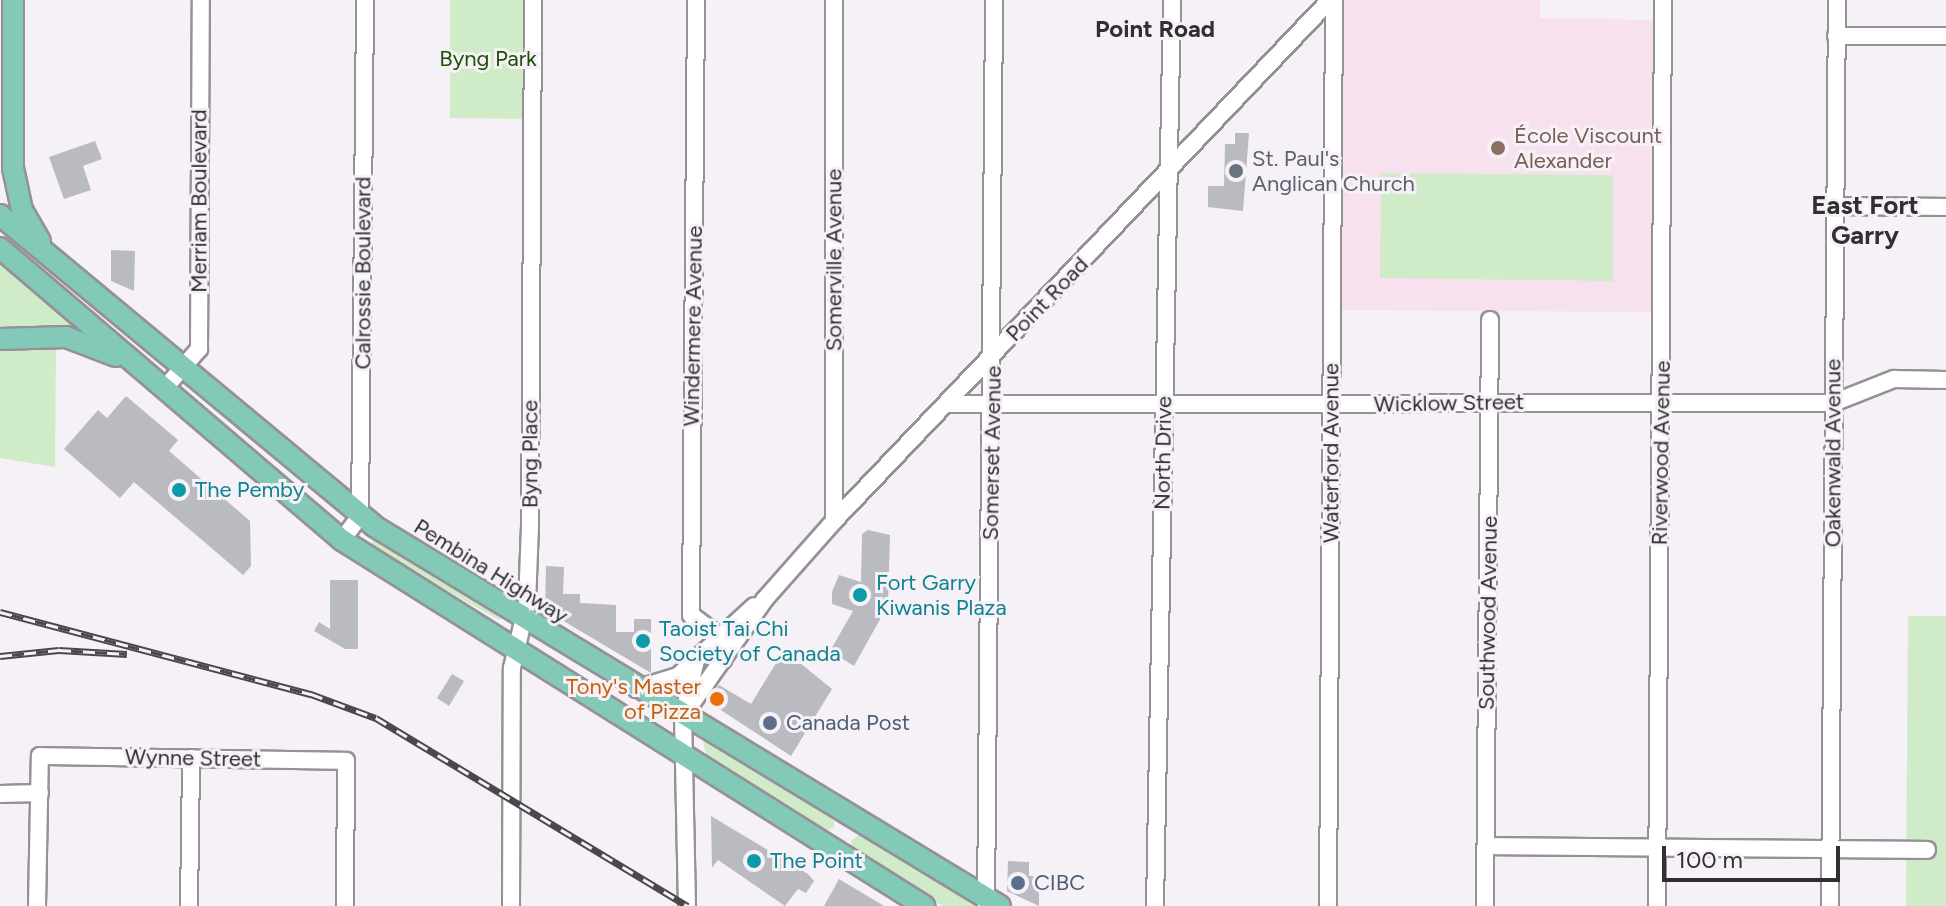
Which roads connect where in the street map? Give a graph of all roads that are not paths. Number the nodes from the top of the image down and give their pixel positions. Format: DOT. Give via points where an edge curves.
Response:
graph roads {
  1 [pos="13,0"];
  2 [pos="201,0"];
  3 [pos="365,0"];
  4 [pos="533,0"];
  5 [pos="696,0"];
  6 [pos="834,0"];
  7 [pos="994,0"];
  8 [pos="1172,0"];
  9 [pos="1332,0"];
  10 [pos="1663,0"];
  11 [pos="1837,0"];
  12 [pos="1298,33"];
  13 [pos="1836,36"];
  14 [pos="1946,36"];
  15 [pos="1334,45"];
  16 [pos="1173,123"];
  17 [pos="1198,139"];
  18 [pos="1168,170"];
  19 [pos="1835,206"];
  20 [pos="1134,207"];
  21 [pos="1946,207"];
  22 [pos="0,215"];
  23 [pos="1167,220"];
  24 [pos="0,248"];
  25 [pos="54,261"];
  26 [pos="1490,320"];
  27 [pos="0,339"];
  28 [pos="993,355"];
  29 [pos="181,368"];
  30 [pos="143,371"];
  31 [pos="1946,380"];
  32 [pos="164,389"];
  33 [pos="1491,401"];
  34 [pos="1662,403"];
  35 [pos="1833,403"];
  36 [pos="947,404"];
  37 [pos="992,404"];
  38 [pos="1164,404"];
  39 [pos="1331,404"];
  40 [pos="360,516"];
  41 [pos="834,521"];
  42 [pos="342,540"];
  43 [pos="765,599"];
  44 [pos="525,621"];
  45 [pos="720,637"];
  46 [pos="514,649"];
  47 [pos="696,660"];
  48 [pos="723,660"];
  49 [pos="636,689"];
  50 [pos="620,713"];
  51 [pos="683,716"];
  52 [pos="687,757"];
  53 [pos="191,758"];
  54 [pos="40,793"];
  55 [pos="0,794"];
  56 [pos="1486,846"];
  57 [pos="1657,847"];
  58 [pos="1831,849"];
  59 [pos="1927,850"];
  60 [pos="991,904"];
  61 [pos="37,906"];
  62 [pos="189,906"];
  63 [pos="345,906"];
  64 [pos="511,906"];
  65 [pos="687,906"];
  66 [pos="924,906"];
  67 [pos="1155,906"];
  68 [pos="1328,906"];
  69 [pos="1485,906"];
  70 [pos="1657,906"];
  71 [pos="1830,906"];
  1 -- 25 [label="main road" via="12,135 20,204"];
  2 -- 29 [label="street, Merriam Boulevard" via="199,349"];
  3 -- 40 [label="street, Calrossie Boulevard"];
  4 -- 44 [label="street, Byng Place"];
  5 -- 45 [label="street, Windermere Avenue" via="691,615"];
  6 -- 41 [label="street, Somerville Avenue"];
  7 -- 28 [label="street, Somerset Avenue"];
  8 -- 16 [label="street, North Drive"];
  9 -- 12 [label="street, Point Road"];
  9 -- 15 [label="street, Waterford Avenue"];
  10 -- 34 [label="street, Riverwood Avenue"];
  11 -- 13 [label="street, Oakenwald Avenue"];
  12 -- 15 [label="street" via="1311,31"];
  12 -- 17 [label="street, Point Road"];
  13 -- 14 [label="street"];
  13 -- 19 [label="street, Oakenwald Avenue"];
  15 -- 39 [label="street, Waterford Avenue"];
  16 -- 17 [label="street"];
  16 -- 18 [label="street, North Drive"];
  17 -- 18 [label="street, Point Road"];
  18 -- 20 [label="street, Point Road"];
  18 -- 23 [label="street, North Drive"];
  19 -- 21 [label="street"];
  19 -- 35 [label="street, Oakenwald Avenue"];
  20 -- 23 [label="street" via="1151,207"];
  20 -- 28 [label="street, Point Road"];
  22 -- 25 [label="main road, Pembina Highway"];
  23 -- 38 [label="street, North Drive"];
  24 -- 30 [label="main road"];
  25 -- 29 [label="main road, Pembina Highway"];
  26 -- 33 [label="street, Southwood Avenue"];
  27 -- 30 [label="main road" via="66,337"];
  28 -- 36 [label="street, Point Road"];
  28 -- 37 [label="street, Somerset Avenue"];
  29 -- 32 [label="street, Merriam Boulevard"];
  29 -- 40 [label="main road, Pembina Highway"];
  30 -- 32 [label="main road"];
  31 -- 35 [label="street, Wicklow Street" via="1894,379"];
  32 -- 42 [label="main road"];
  33 -- 34 [label="street, Wicklow Street"];
  33 -- 39 [label="street, Wicklow Street"];
  33 -- 56 [label="street, Southwood Avenue"];
  34 -- 35 [label="street, Wicklow Street"];
  34 -- 57 [label="street, Riverwood Avenue"];
  35 -- 58 [label="street, Oakenwald Avenue"];
  36 -- 37 [label="street, Wicklow Street"];
  36 -- 41 [label="street, Point Road"];
  37 -- 38 [label="street, Wicklow Street"];
  37 -- 60 [label="street, Somerset Avenue"];
  38 -- 39 [label="street, Wicklow Street"];
  38 -- 67 [label="street, North Drive"];
  39 -- 68 [label="street, Waterford Avenue"];
  40 -- 42 [label="street"];
  40 -- 44 [label="main road, Pembina Highway"];
  41 -- 43 [label="street, Point Road"];
  42 -- 46 [label="main road"];
  43 -- 45 [label="street, Point Road"];
  43 -- 48 [label="street, Point Road"];
  44 -- 46 [label="street, Byng Place"];
  44 -- 49 [label="main road, Pembina Highway"];
  45 -- 47 [label="street, Point Road"];
  45 -- 48 [label="street"];
  46 -- 50 [label="main road"];
  46 -- 64 [label="street, Byng Place"];
  47 -- 49 [label="street, Point Road" via="662,684"];
  47 -- 51 [label="street"];
  48 -- 51 [label="street, Point Road"];
  49 -- 51 [label="main road, Pembina Highway"];
  50 -- 51 [label="main road"];
  50 -- 52 [label="main road"];
  51 -- 52 [label="street"];
  51 -- 60 [label="main road, Pembina Highway"];
  52 -- 65 [label="street"];
  52 -- 66 [label="main road"];
  53 -- 54 [label="street, Wynne Street" via="40,756"];
  53 -- 62 [label="street"];
  53 -- 63 [label="street, Wynne Street" via="346,761"];
  54 -- 55 [label="street"];
  54 -- 61 [label="street"];
  56 -- 57 [label="street"];
  56 -- 69 [label="street, Southwood Avenue"];
  57 -- 58 [label="street"];
  57 -- 70 [label="street, Riverwood Avenue"];
  58 -- 59 [label="street"];
  58 -- 71 [label="street, Oakenwald Avenue"];
}
